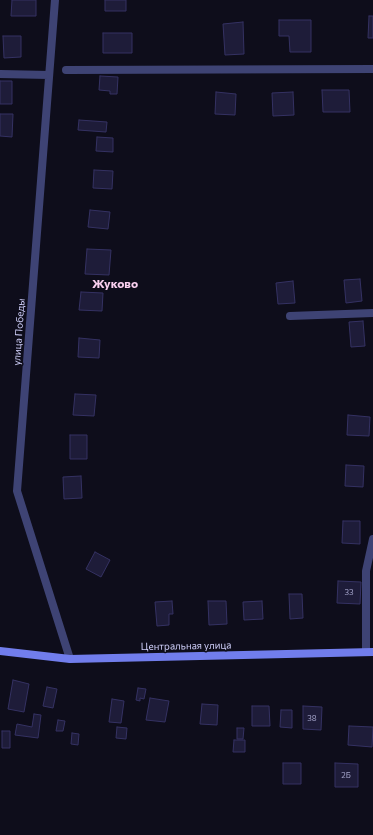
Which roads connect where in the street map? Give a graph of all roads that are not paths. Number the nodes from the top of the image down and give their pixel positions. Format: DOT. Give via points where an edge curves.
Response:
graph roads {
  1 [pos="55,0"];
  2 [pos="373,69"];
  3 [pos="66,70"];
  4 [pos="0,74"];
  5 [pos="49,75"];
  6 [pos="373,313"];
  7 [pos="290,316"];
  8 [pos="373,539"];
  9 [pos="0,651"];
  10 [pos="369,652"];
  11 [pos="70,659"];
  1 -- 5 [label="street, улица Победы"];
  2 -- 3 [label="street"];
  4 -- 5 [label="street"];
  5 -- 11 [label="street, улица Победы" via="17,491"];
  6 -- 7 [label="street"];
  8 -- 10 [label="street" via="366,570"];
  9 -- 11 [label="street, Центральная улица"];
  10 -- 11 [label="street, Центральная улица"];
}
